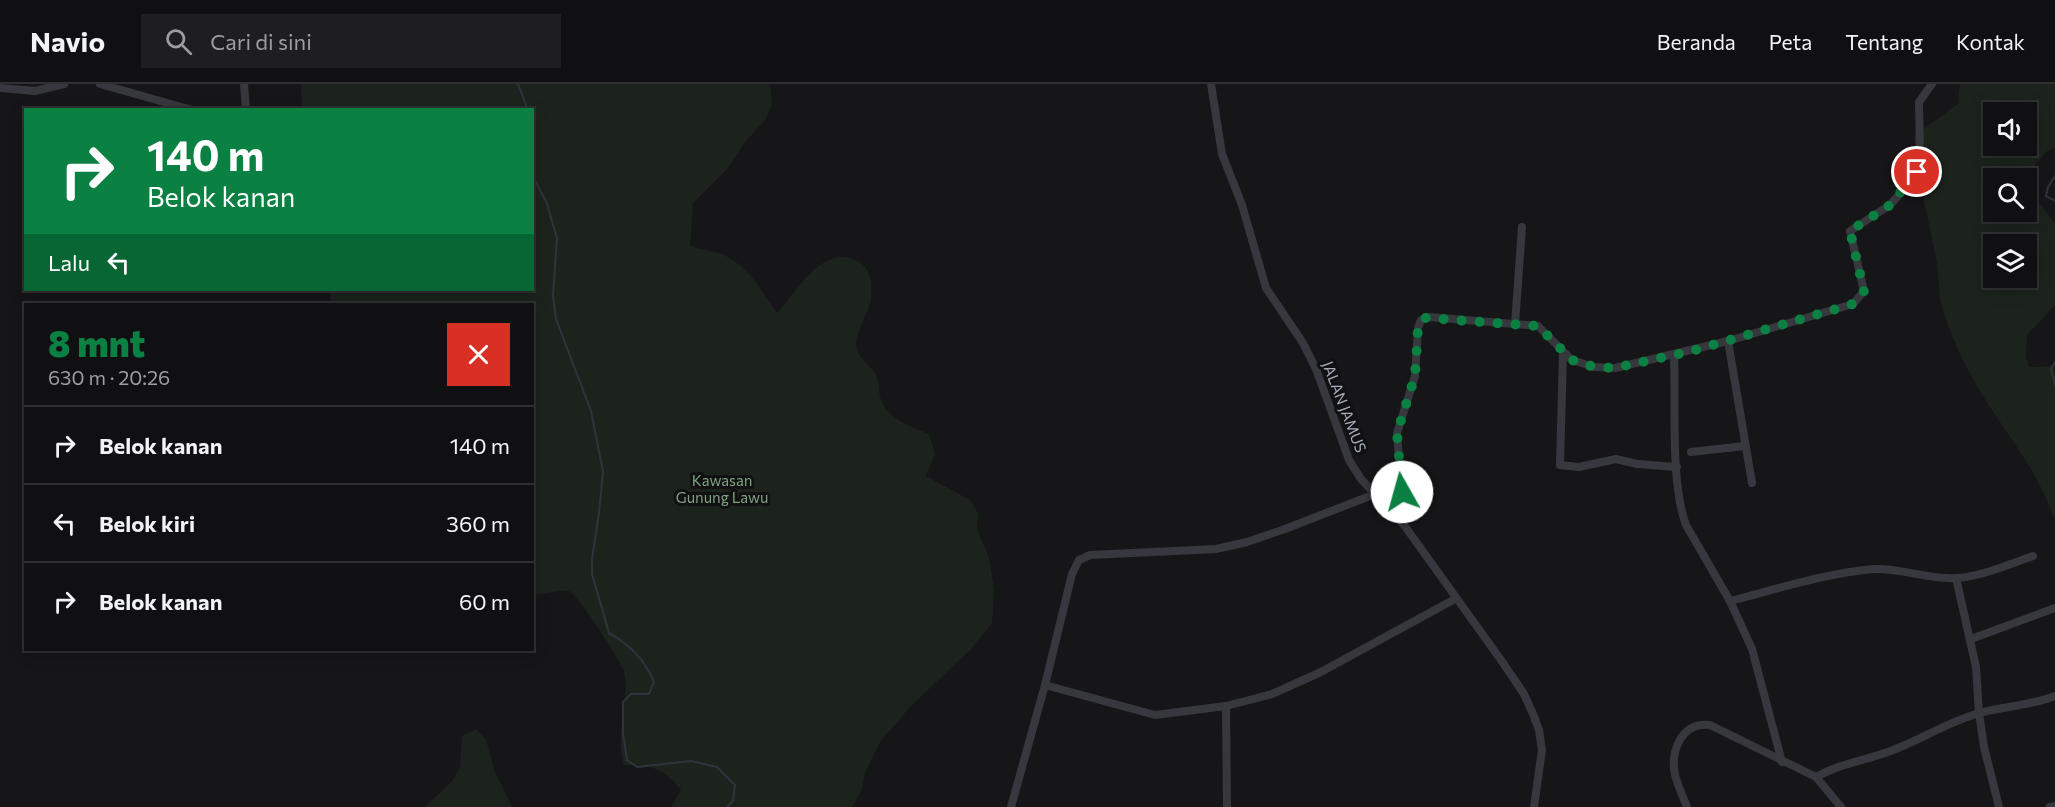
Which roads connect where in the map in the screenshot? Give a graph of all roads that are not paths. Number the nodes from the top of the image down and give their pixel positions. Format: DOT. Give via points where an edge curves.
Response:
graph roads {
  1 [pos="64,84"];
  2 [pos="100,84"];
  3 [pos="244,84"];
  4 [pos="1211,84"];
  5 [pos="1932,84"];
  6 [pos="0,88"];
  7 [pos="185,108"];
  8 [pos="246,108"];
  9 [pos="1522,227"];
  10 [pos="1515,324"];
  11 [pos="1728,341"];
  12 [pos="1563,353"];
  13 [pos="1674,355"];
  14 [pos="1745,446"];
  15 [pos="1691,452"];
  16 [pos="1677,467"];
  17 [pos="1752,483"];
  18 [pos="1375,494"];
  19 [pos="1404,525"];
  20 [pos="2033,556"];
  21 [pos="1956,578"];
  22 [pos="1455,599"];
  23 [pos="1730,601"];
  24 [pos="2055,608"];
  25 [pos="1971,639"];
  26 [pos="1045,685"];
  27 [pos="2055,696"];
  28 [pos="1226,706"];
  29 [pos="1979,713"];
  30 [pos="1782,762"];
  31 [pos="1816,777"];
  32 [pos="2055,806"];
  33 [pos="1011,807"];
  34 [pos="1227,807"];
  35 [pos="1534,807"];
  36 [pos="1687,807"];
  37 [pos="1841,807"];
  38 [pos="1999,807"];
  39 [pos="2050,807"];
  1 -- 6 [label="street" via="35,91"];
  2 -- 7 [label="street"];
  3 -- 8 [label="street"];
  4 -- 18 [label="street, JALAN JAMUS" via="1222,153 1266,288 1316,369 1349,460"];
  5 -- 11 [label="street" via="1919,102 1920,152 1913,179 1890,205 1850,231 1864,291 1861,297 1853,304"];
  9 -- 10 [label="street"];
  10 -- 12 [label="street" via="1544,329"];
  10 -- 19 [label="street" via="1429,317 1421,321 1415,376 1397,433"];
  11 -- 13 [label="street"];
  11 -- 14 [label="street"];
  12 -- 13 [label="street" via="1578,362 1606,368"];
  12 -- 16 [label="street" via="1558,460 1561,466 1580,467 1616,459"];
  13 -- 16 [label="street"];
  14 -- 15 [label="street"];
  14 -- 17 [label="street"];
  16 -- 23 [label="street" via="1686,525"];
  18 -- 19 [label="street, JALAN JAMUS"];
  18 -- 26 [label="street" via="1247,542 1216,549 1090,555 1079,560 1072,574"];
  19 -- 22 [label="street, JALAN JAMUS"];
  20 -- 21 [label="street"];
  21 -- 23 [label="street" via="1900,570 1861,571"];
  21 -- 25 [label="street"];
  22 -- 28 [label="street" via="1319,673 1272,694"];
  22 -- 35 [label="street, JALAN JAMUS" via="1524,694 1539,730 1542,750"];
  23 -- 30 [label="street" via="1759,667"];
  24 -- 25 [label="street"];
  25 -- 29 [label="street"];
  26 -- 28 [label="street" via="1155,715"];
  26 -- 33 [label="street"];
  27 -- 29 [label="street"];
  28 -- 34 [label="street"];
  29 -- 31 [label="street" via="1897,749"];
  29 -- 38 [label="street"];
  30 -- 31 [label="street"];
  30 -- 36 [label="street" via="1710,725 1692,727 1680,738 1675,750 1675,775"];
  31 -- 37 [label="street"];
  32 -- 39 [label="street"];
}
